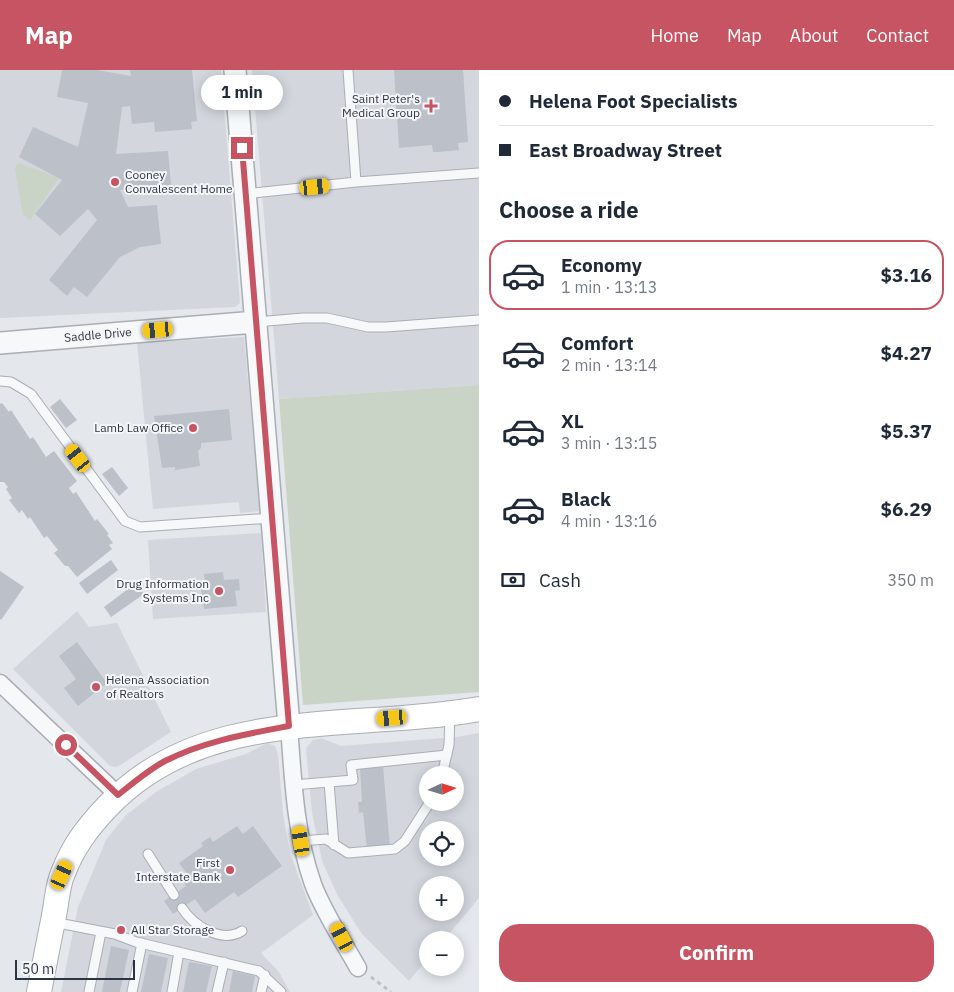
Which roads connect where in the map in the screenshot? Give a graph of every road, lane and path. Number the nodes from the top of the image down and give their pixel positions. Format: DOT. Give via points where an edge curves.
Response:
graph roads {
  1 [pos="236,70"];
  2 [pos="348,70"];
  3 [pos="479,173"];
  4 [pos="356,182"];
  5 [pos="246,194"];
  6 [pos="479,320"];
  7 [pos="256,322"];
  8 [pos="0,343"];
  9 [pos="0,382"];
  10 [pos="272,518"];
  11 [pos="0,683"];
  12 [pos="479,708"];
  13 [pos="450,714"];
  14 [pos="289,726"];
  15 [pos="447,755"];
  16 [pos="444,766"];
  17 [pos="329,782"];
  18 [pos="293,785"];
  19 [pos="118,795"];
  20 [pos="424,811"];
  21 [pos="301,841"];
  22 [pos="334,845"];
  23 [pos="148,854"];
  24 [pos="174,894"];
  25 [pos="182,908"];
  26 [pos="53,922"];
  27 [pos="242,931"];
  28 [pos="101,932"];
  29 [pos="142,943"];
  30 [pos="179,952"];
  31 [pos="224,962"];
  32 [pos="358,968"];
  33 [pos="265,975"];
  34 [pos="39,992"];
  35 [pos="89,992"];
  36 [pos="132,992"];
  37 [pos="172,992"];
  38 [pos="217,992"];
  39 [pos="262,992"];
  40 [pos="281,992"];
  41 [pos="391,992"];
  1 -- 5 [label="street"];
  2 -- 4 [label="lane"];
  3 -- 4 [label="lane"];
  4 -- 5 [label="lane"];
  5 -- 7 [label="street"];
  6 -- 7 [label="lane" via="386,327 368,327 327,318"];
  7 -- 8 [label="street, Saddle Drive"];
  7 -- 10 [label="street"];
  9 -- 10 [label="lane" via="11,382 31,394 125,521 140,527"];
  10 -- 14 [label="street"];
  11 -- 19 [label="street"];
  12 -- 13 [label="main road"];
  13 -- 14 [label="main road"];
  13 -- 15 [label="lane"];
  14 -- 18 [label="street"];
  14 -- 19 [label="main road" via="204,745 165,761"];
  15 -- 16 [label="lane"];
  15 -- 17 [label="lane" via="351,765 353,780"];
  17 -- 18 [label="lane"];
  17 -- 22 [label="lane"];
  18 -- 21 [label="street"];
  19 -- 26 [label="main road" via="77,841 62,875"];
  20 -- 22 [label="lane" via="405,841 395,849 348,853"];
  21 -- 22 [label="lane" via="326,839"];
  21 -- 32 [label="street" via="314,886"];
  23 -- 24 [label="lane"];
  25 -- 27 [label="lane" via="199,928 220,934"];
  26 -- 28 [label="lane"];
  26 -- 34 [label="main road"];
  28 -- 29 [label="lane"];
  28 -- 35 [label="lane"];
  29 -- 30 [label="lane"];
  29 -- 36 [label="lane"];
  30 -- 31 [label="lane"];
  30 -- 37 [label="lane"];
  31 -- 33 [label="lane"];
  31 -- 38 [label="lane"];
  32 -- 41 [label="path"];
  33 -- 39 [label="lane"];
  33 -- 40 [label="lane"];
}
